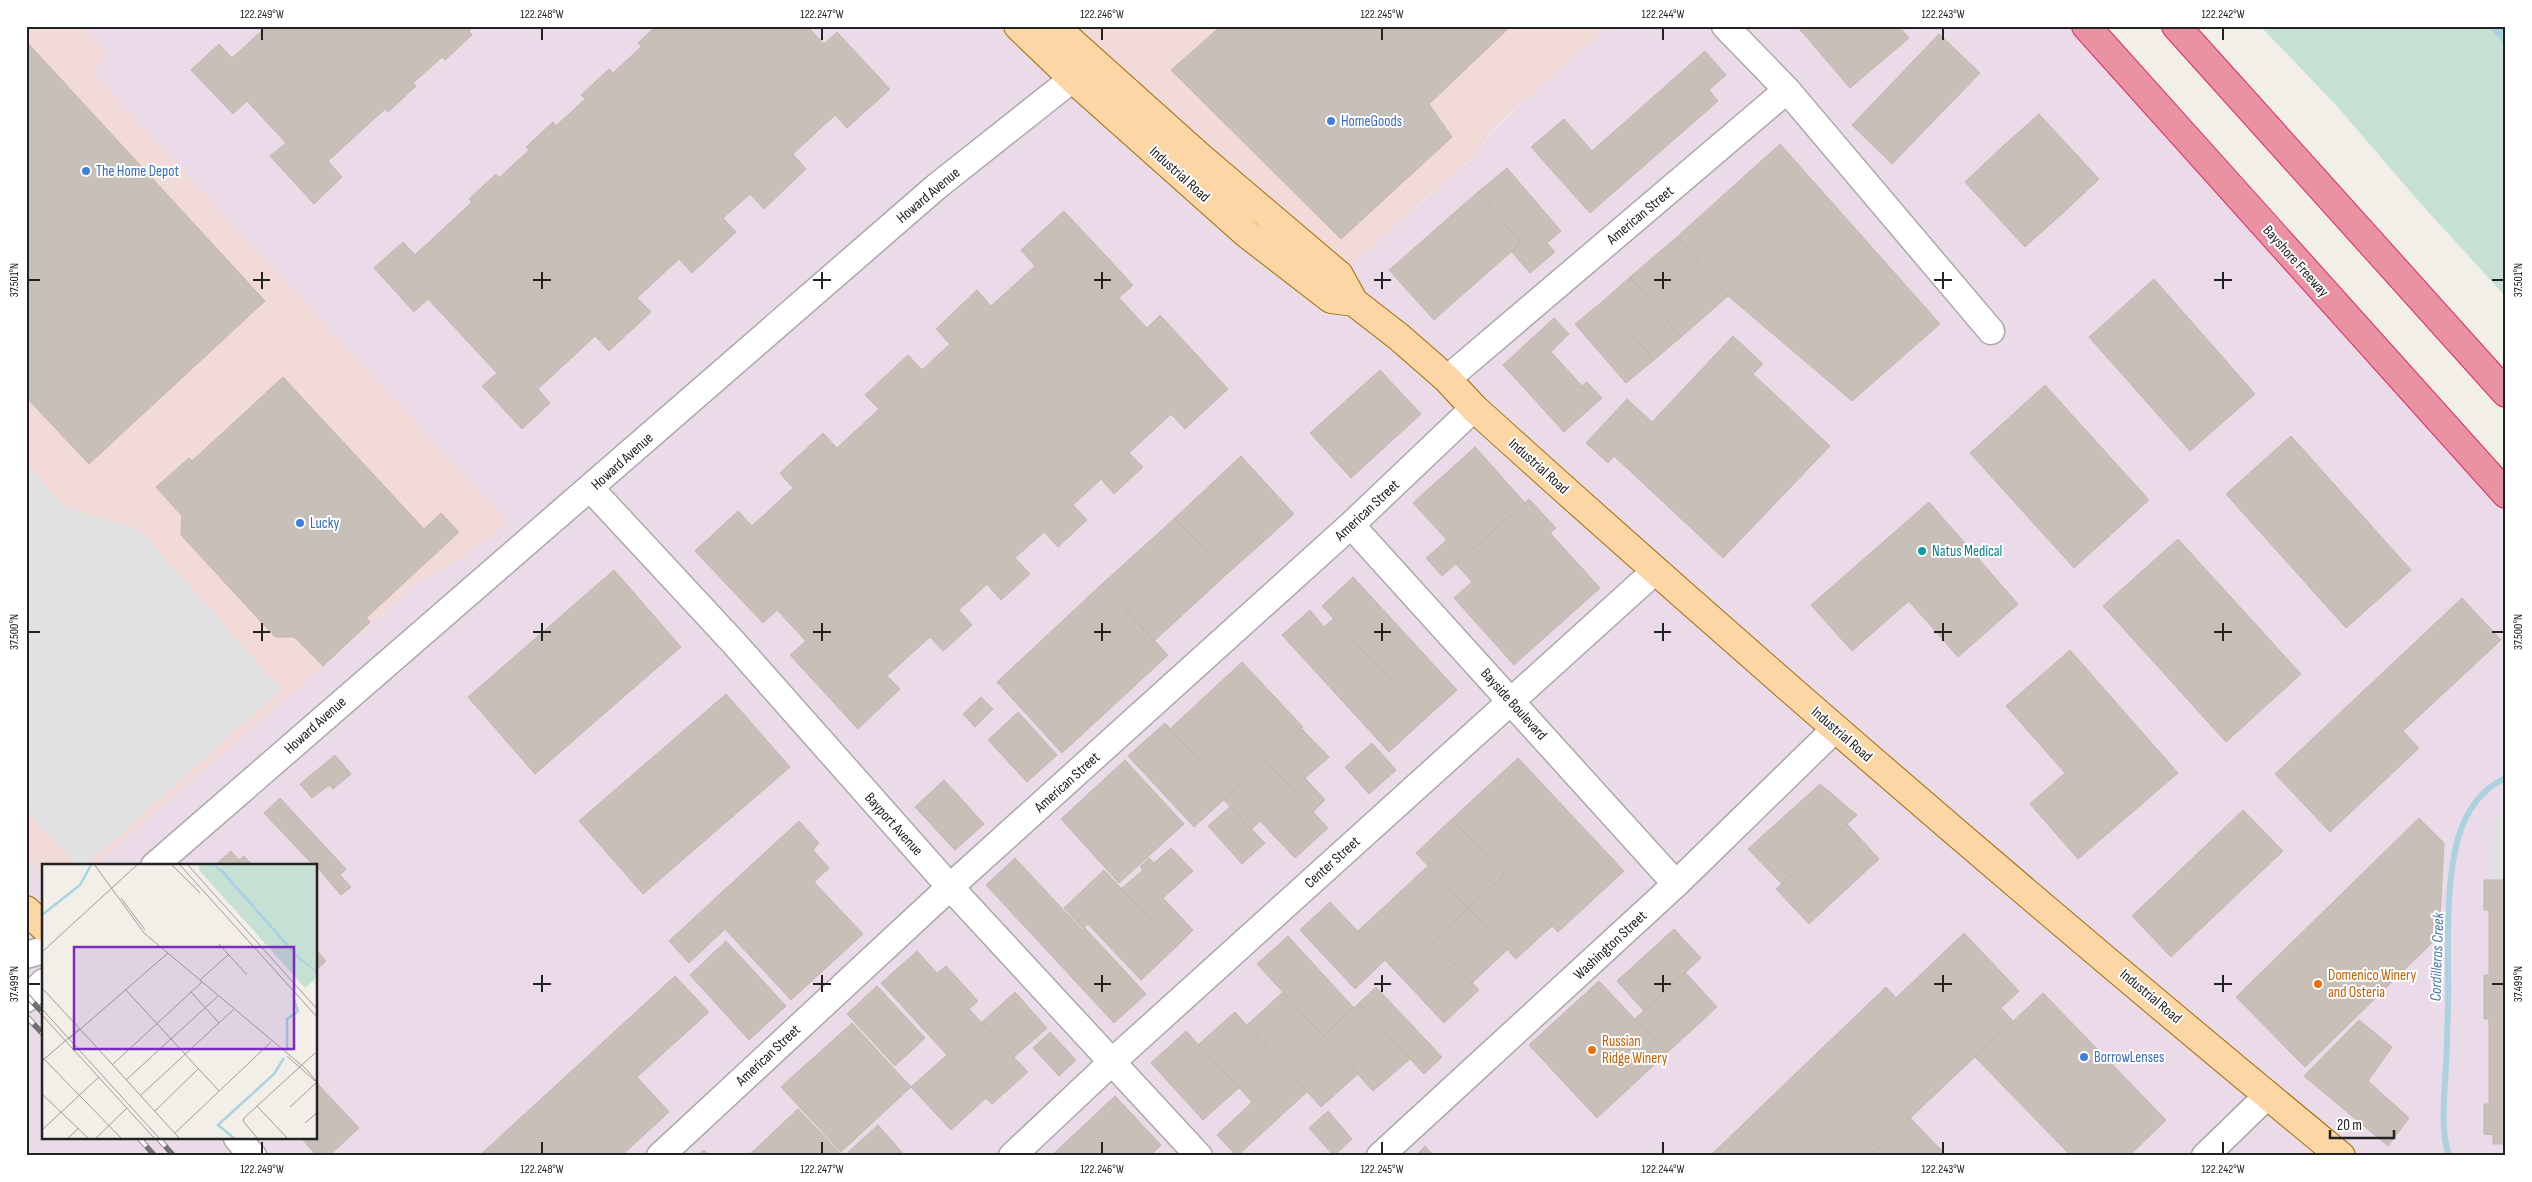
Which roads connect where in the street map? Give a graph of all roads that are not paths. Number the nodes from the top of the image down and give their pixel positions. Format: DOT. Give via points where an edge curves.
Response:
graph roads {
  1 [pos="1018,26"];
  2 [pos="1054,26"];
  3 [pos="1725,26"];
  4 [pos="2086,26"];
  5 [pos="2176,26"];
  6 [pos="1094,61"];
  7 [pos="1073,79"];
  8 [pos="1787,90"];
  9 [pos="1354,302"];
  10 [pos="1991,331"];
  11 [pos="1448,380"];
  12 [pos="2506,393"];
  13 [pos="1474,408"];
  14 [pos="591,489"];
  15 [pos="2506,494"];
  16 [pos="1351,525"];
  17 [pos="1655,571"];
  18 [pos="1511,700"];
  19 [pos="1835,729"];
  20 [pos="156,864"];
  21 [pos="1676,884"];
  22 [pos="950,887"];
  23 [pos="26,910"];
  24 [pos="42,925"];
  25 [pos="42,951"];
  26 [pos="26,955"];
  27 [pos="42,984"];
  28 [pos="26,999"];
  29 [pos="1113,1061"];
  30 [pos="2268,1095"];
  31 [pos="239,1140"];
  32 [pos="253,1156"];
  33 [pos="660,1156"];
  34 [pos="1012,1156"];
  35 [pos="1200,1156"];
  36 [pos="1380,1156"];
  37 [pos="2205,1156"];
  38 [pos="2341,1156"];
  1 -- 7 [label="main road, Industrial Road"];
  2 -- 6 [label="main road, Industrial Road"];
  3 -- 8 [label="street"];
  4 -- 15 [label="highway, Bayshore Freeway"];
  5 -- 12 [label="highway"];
  6 -- 7 [label="street, Howard Avenue"];
  6 -- 9 [label="main road, Industrial Road" via="1200,157 1339,275"];
  7 -- 9 [label="main road, Industrial Road" via="1247,234 1331,298"];
  7 -- 14 [label="street, Howard Avenue" via="936,187"];
  8 -- 10 [label="street"];
  8 -- 11 [label="street, American Street"];
  9 -- 11 [label="main road, Industrial Road"];
  11 -- 13 [label="main road, Industrial Road"];
  13 -- 16 [label="street, American Street"];
  13 -- 17 [label="main road, Industrial Road"];
  14 -- 20 [label="street, Howard Avenue" via="375,672"];
  14 -- 22 [label="street, Bayport Avenue" via="734,643"];
  16 -- 18 [label="street, Bayside Boulevard"];
  16 -- 22 [label="street, American Street"];
  17 -- 18 [label="street, Center Street"];
  17 -- 19 [label="main road, Industrial Road"];
  18 -- 21 [label="street, Bayside Boulevard"];
  18 -- 29 [label="street, Center Street"];
  19 -- 21 [label="street, Washington Street"];
  19 -- 30 [label="main road, Industrial Road"];
  21 -- 36 [label="street, Washington Street"];
  22 -- 29 [label="street, Bayport Avenue"];
  22 -- 33 [label="street, American Street"];
  23 -- 24 [label="main road"];
  25 -- 26 [label="street"];
  27 -- 28 [label="street"];
  29 -- 34 [label="street, Center Street"];
  29 -- 35 [label="street, Bayport Avenue"];
  30 -- 37 [label="street"];
  30 -- 38 [label="main road, Industrial Road"];
  31 -- 32 [label="street"];
}
